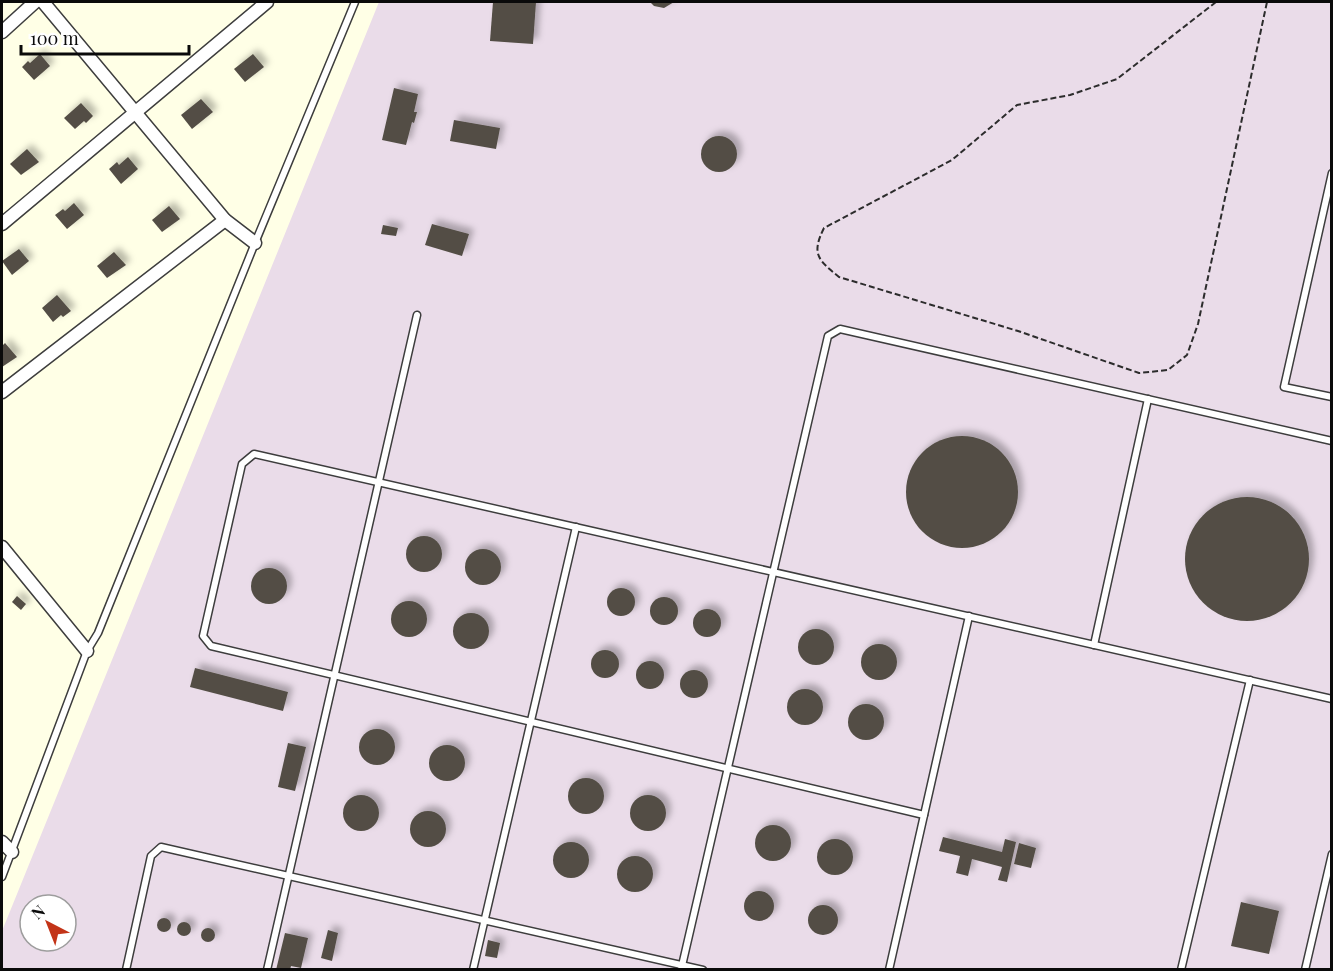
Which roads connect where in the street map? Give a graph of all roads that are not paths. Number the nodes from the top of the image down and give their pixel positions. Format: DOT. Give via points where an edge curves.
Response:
graph roads {
  1 [pos="35,2"];
  2 [pos="43,2"];
  3 [pos="267,2"];
  4 [pos="355,2"];
  5 [pos="2,32"];
  6 [pos="135,112"];
  7 [pos="1332,173"];
  8 [pos="225,220"];
  9 [pos="2,224"];
  10 [pos="255,243"];
  11 [pos="417,315"];
  12 [pos="2,392"];
  13 [pos="1332,398"];
  14 [pos="1148,399"];
  15 [pos="1332,441"];
  16 [pos="379,482"];
  17 [pos="576,527"];
  18 [pos="2,547"];
  19 [pos="773,572"];
  20 [pos="969,616"];
  21 [pos="1094,645"];
  22 [pos="87,651"];
  23 [pos="334,675"];
  24 [pos="1250,680"];
  25 [pos="1332,699"];
  26 [pos="530,722"];
  27 [pos="728,769"];
  28 [pos="924,815"];
  29 [pos="2,842"];
  30 [pos="12,852"];
  31 [pos="1332,854"];
  32 [pos="289,876"];
  33 [pos="2,877"];
  34 [pos="484,920"];
  35 [pos="681,967"];
  36 [pos="126,969"];
  37 [pos="267,969"];
  38 [pos="473,969"];
  39 [pos="703,969"];
  40 [pos="889,969"];
  41 [pos="1181,969"];
  42 [pos="1305,969"];
  1 -- 5 [label="street"];
  2 -- 6 [label="street"];
  3 -- 6 [label="street"];
  4 -- 10 [label="lane"];
  6 -- 8 [label="street"];
  6 -- 9 [label="street"];
  7 -- 13 [label="lane" via="1284,387"];
  8 -- 10 [label="street"];
  8 -- 12 [label="street"];
  10 -- 22 [label="lane" via="98,633"];
  11 -- 16 [label="lane"];
  14 -- 15 [label="lane"];
  14 -- 19 [label="lane" via="840,329 828,336"];
  14 -- 21 [label="lane"];
  16 -- 17 [label="lane"];
  16 -- 23 [label="lane"];
  16 -- 23 [label="lane" via="254,453 242,464 203,636 212,646"];
  17 -- 19 [label="lane"];
  17 -- 26 [label="lane"];
  18 -- 22 [label="street"];
  19 -- 20 [label="lane"];
  19 -- 27 [label="lane"];
  20 -- 21 [label="lane"];
  20 -- 28 [label="lane"];
  21 -- 24 [label="lane"];
  22 -- 30 [label="lane"];
  23 -- 26 [label="lane"];
  23 -- 32 [label="lane"];
  24 -- 25 [label="lane"];
  24 -- 41 [label="lane"];
  26 -- 27 [label="lane"];
  26 -- 34 [label="lane"];
  27 -- 28 [label="lane"];
  27 -- 35 [label="lane"];
  28 -- 40 [label="lane"];
  29 -- 30 [label="street"];
  30 -- 33 [label="lane"];
  31 -- 42 [label="lane"];
  32 -- 34 [label="lane"];
  32 -- 36 [label="lane" via="161,847 151,856"];
  32 -- 37 [label="lane"];
  34 -- 35 [label="lane"];
  34 -- 38 [label="lane"];
  35 -- 39 [label="lane"];
}
